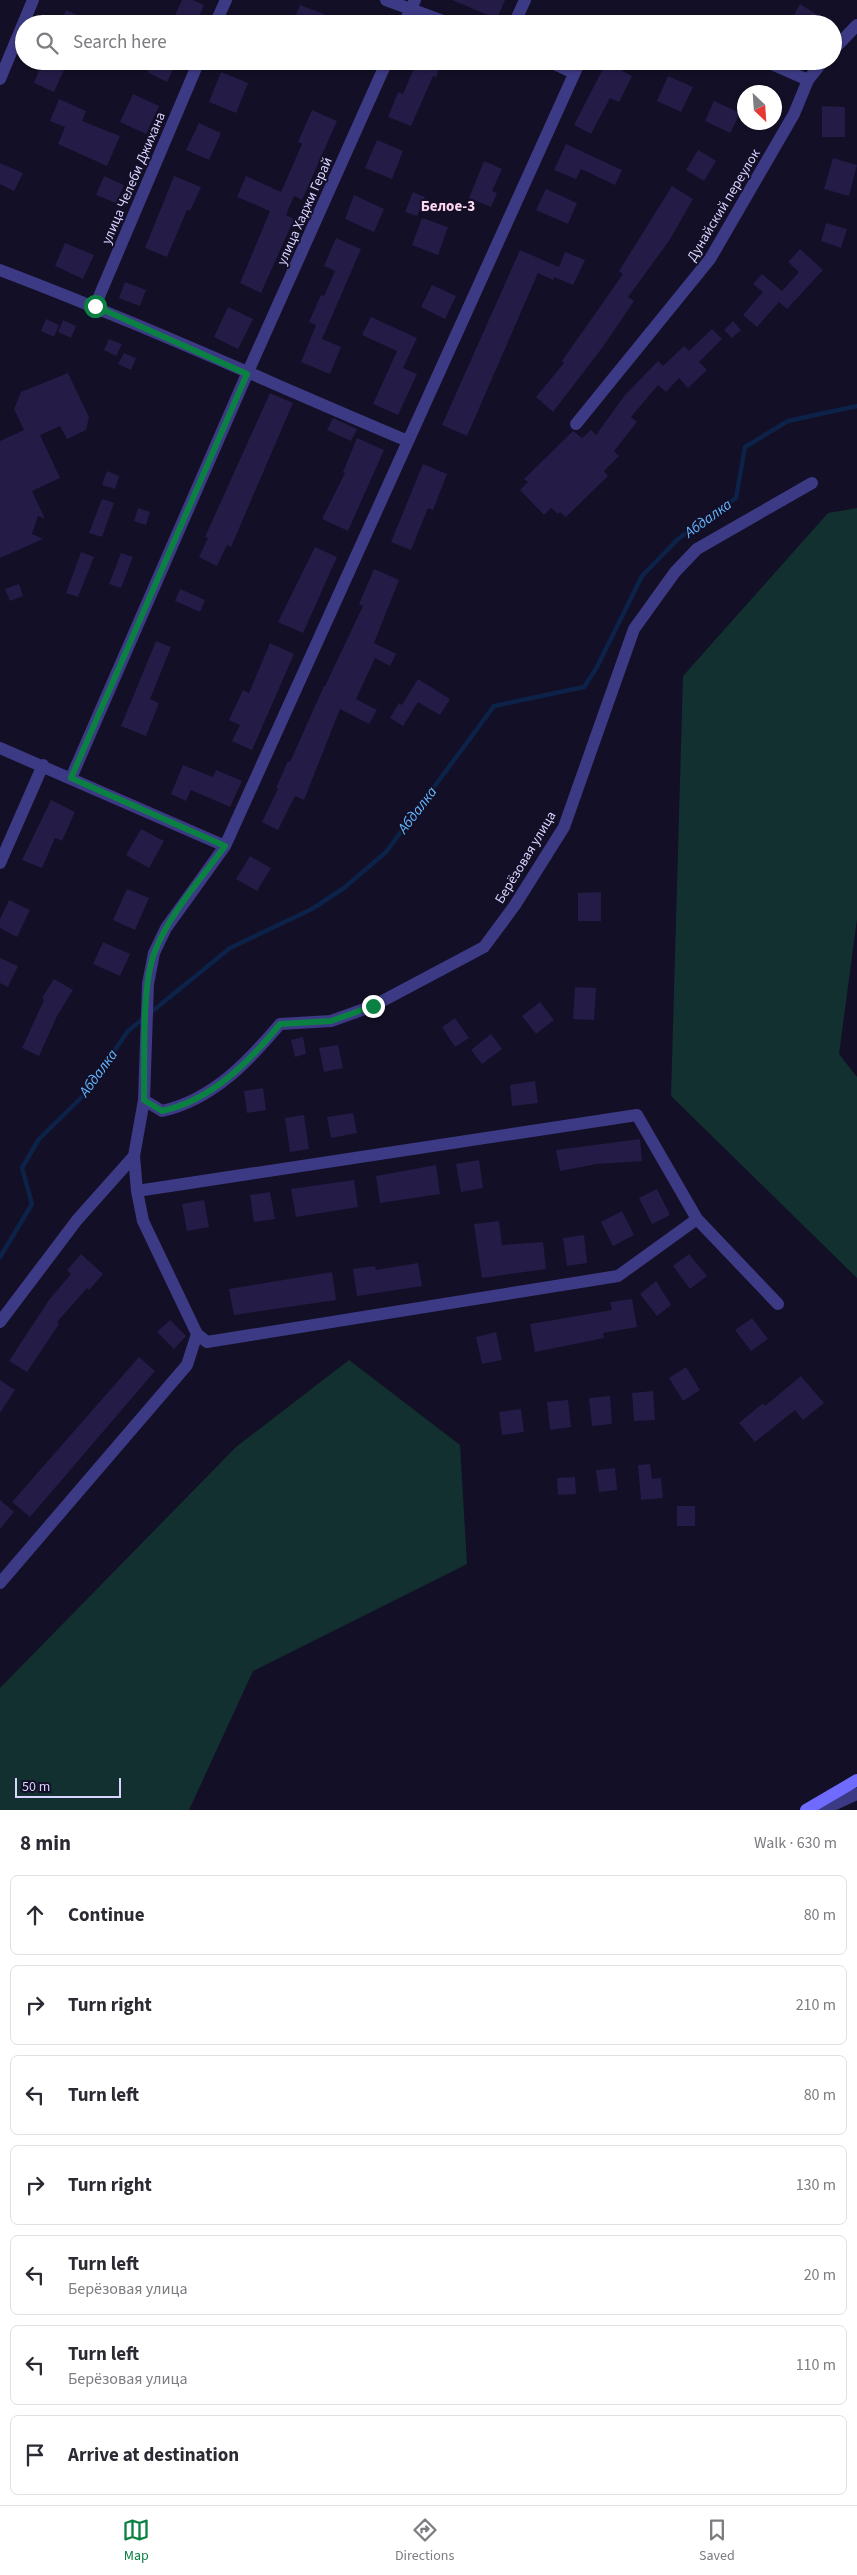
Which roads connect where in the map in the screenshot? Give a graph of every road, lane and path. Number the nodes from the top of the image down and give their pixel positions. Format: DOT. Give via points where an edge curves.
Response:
graph roads {
  1 [pos="33,0"];
  2 [pos="226,0"];
  3 [pos="386,0"];
  4 [pos="524,0"];
  5 [pos="413,5"];
  6 [pos="27,15"];
  7 [pos="219,15"];
  8 [pos="433,15"];
  9 [pos="518,15"];
  10 [pos="857,25"];
  11 [pos="842,41"];
  12 [pos="15,43"];
  13 [pos="195,70"];
  14 [pos="384,70"];
  15 [pos="576,70"];
  16 [pos="785,70"];
  17 [pos="816,70"];
  18 [pos="0,79"];
  19 [pos="808,80"];
  20 [pos="0,270"];
  21 [pos="95,306"];
  22 [pos="247,374"];
  23 [pos="576,424"];
  24 [pos="408,441"];
  25 [pos="812,483"];
  26 [pos="0,748"];
  27 [pos="42,765"];
  28 [pos="71,778"];
  29 [pos="225,846"];
  30 [pos="0,862"];
  31 [pos="144,1100"];
  32 [pos="134,1156"];
  33 [pos="136,1191"];
  34 [pos="697,1219"];
  35 [pos="778,1304"];
  36 [pos="0,1322"];
  37 [pos="197,1334"];
  38 [pos="0,1584"];
  39 [pos="857,1780"];
  40 [pos="857,1794"];
  41 [pos="806,1810"];
  42 [pos="822,1810"];
  1 -- 6 [label="street"];
  2 -- 7 [label="street"];
  3 -- 5 [label="street"];
  4 -- 9 [label="street"];
  5 -- 8 [label="street"];
  10 -- 11 [label="street"];
  12 -- 18 [label="street"];
  13 -- 21 [label="street, улица Челеби Джихана"];
  14 -- 22 [label="street, улица Хаджи Герай"];
  15 -- 24 [label="street"];
  16 -- 19 [label="street"];
  17 -- 19 [label="street, Дунайский переулок"];
  19 -- 23 [label="street, Дунайский переулок" via="794,114 710,259"];
  20 -- 21 [label="street"];
  21 -- 22 [label="street"];
  22 -- 24 [label="street"];
  22 -- 28 [label="street, улица Хаджи Герай"];
  24 -- 29 [label="street"];
  25 -- 31 [label="street, Берёзовая улица" via="697,550 675,572 634,629 564,827 484,947 373,1006 331,1021 280,1024 240,1070 183,1106 162,1111"];
  26 -- 27 [label="street"];
  27 -- 28 [label="street"];
  27 -- 30 [label="street"];
  28 -- 29 [label="street"];
  29 -- 31 [label="street" via="166,928 154,953 148,984"];
  31 -- 32 [label="street"];
  32 -- 33 [label="street"];
  32 -- 36 [label="street" via="77,1220"];
  33 -- 34 [label="street" via="636,1115"];
  33 -- 37 [label="street" via="143,1222"];
  34 -- 35 [label="street"];
  34 -- 37 [label="street" via="618,1276 207,1342"];
  37 -- 38 [label="street" via="187,1365"];
  39 -- 41 [label="main road"];
  40 -- 42 [label="street"];
}
